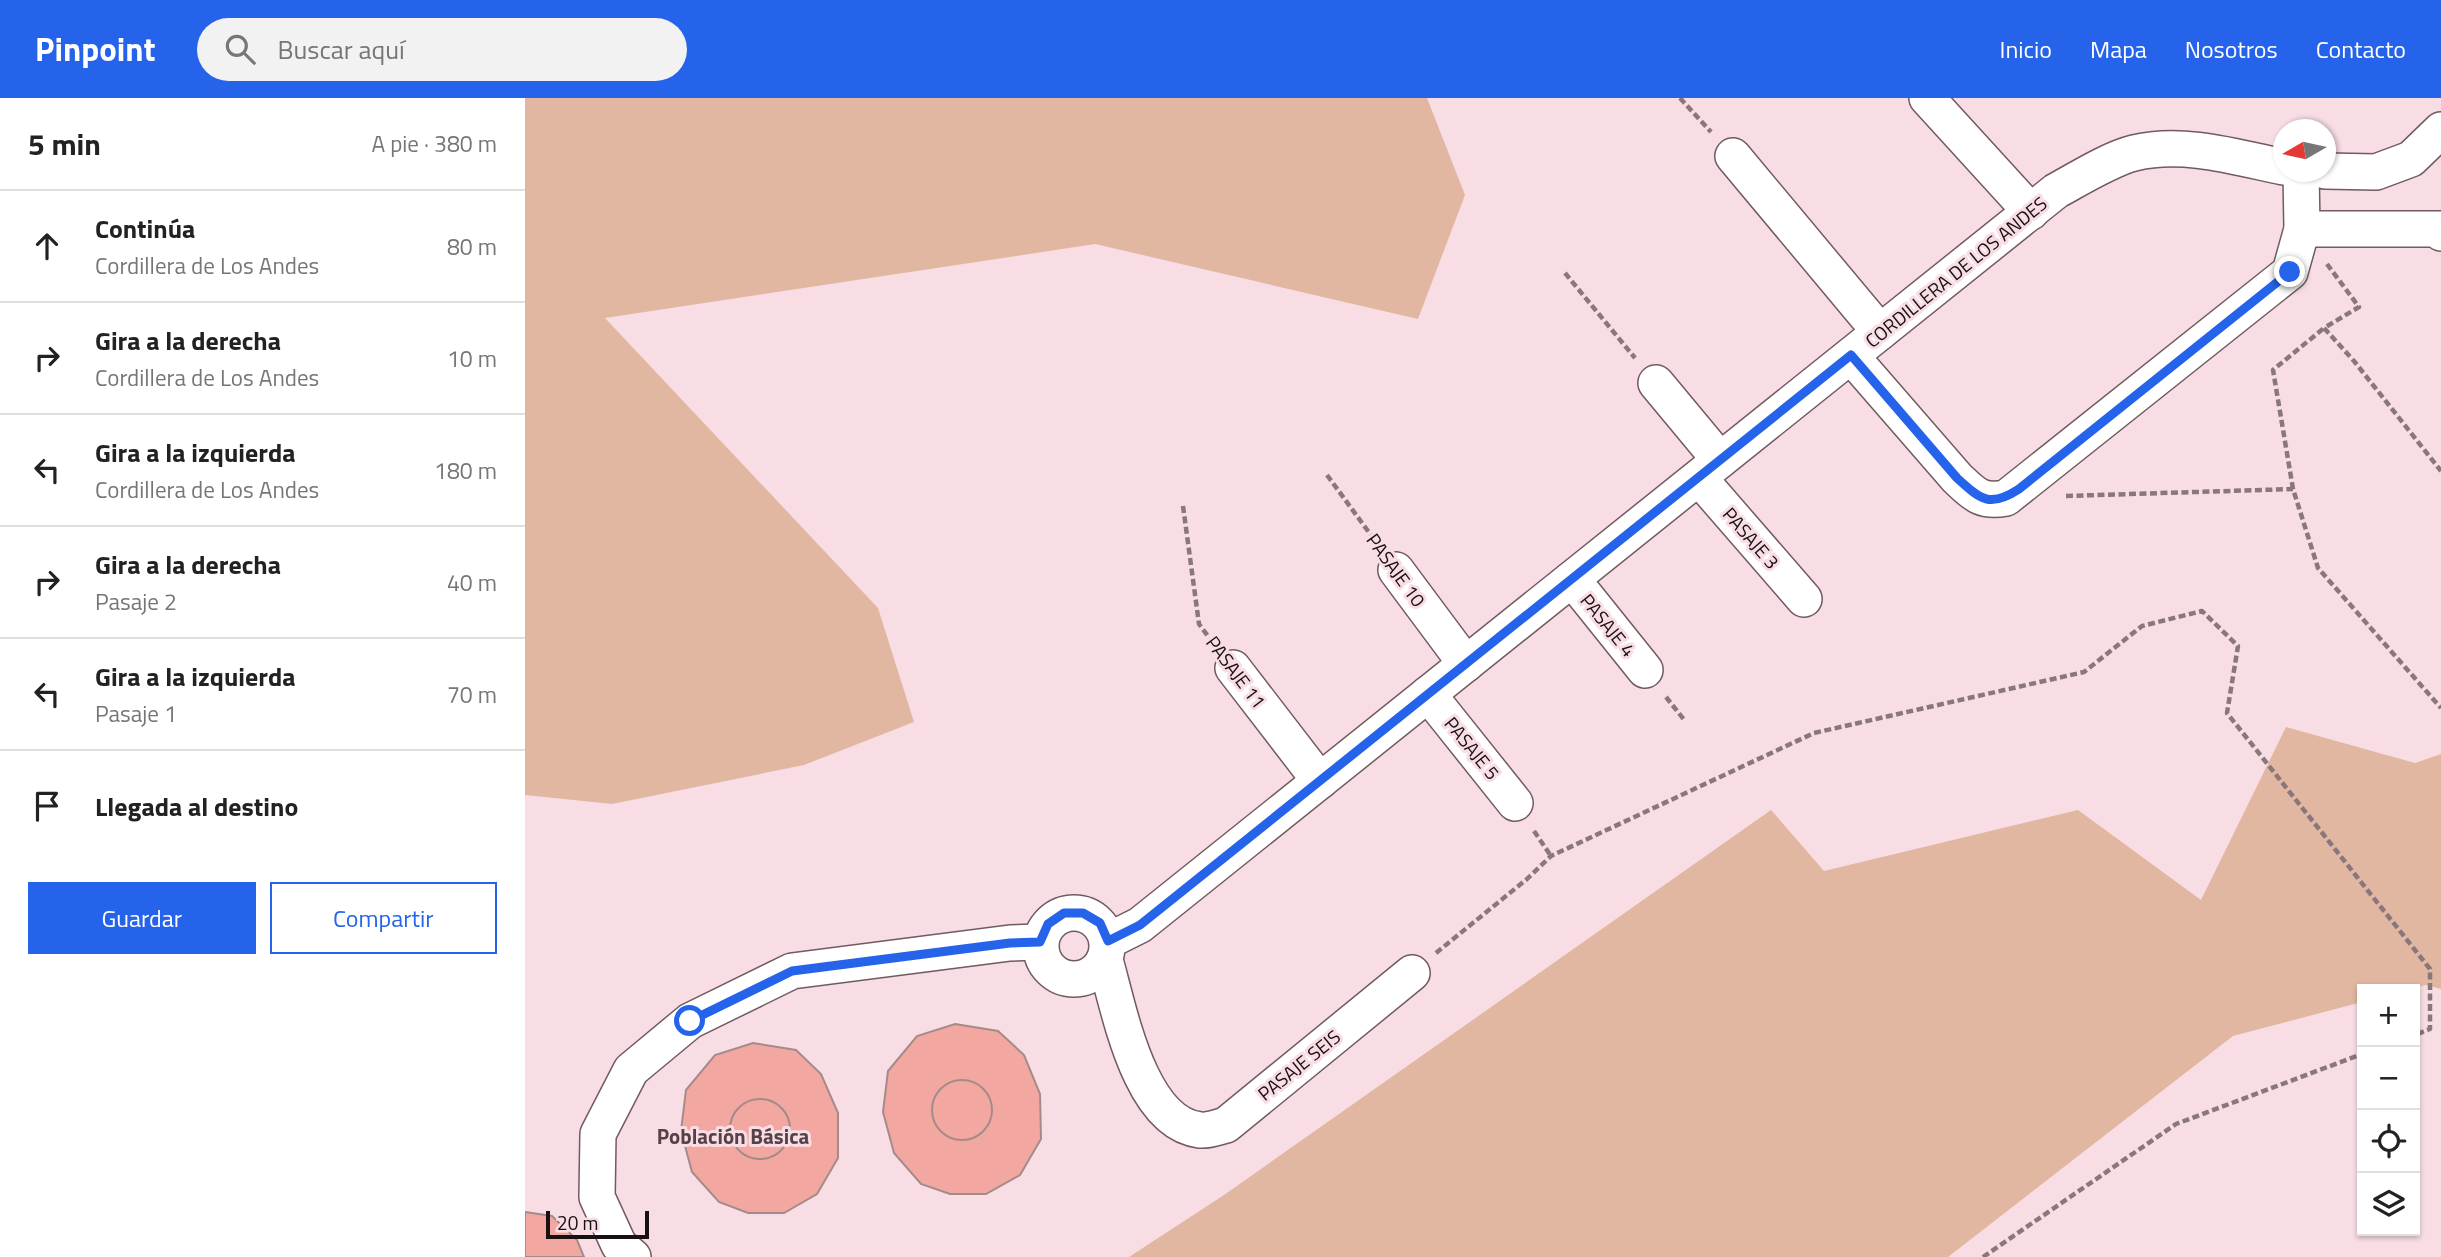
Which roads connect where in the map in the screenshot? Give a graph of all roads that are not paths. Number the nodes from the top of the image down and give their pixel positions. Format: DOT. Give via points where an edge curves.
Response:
graph roads {
  1 [pos="1927,98"];
  2 [pos="2441,131"];
  3 [pos="1733,156"];
  4 [pos="2273,165"];
  5 [pos="2336,171"];
  6 [pos="2301,182"];
  7 [pos="2031,212"];
  8 [pos="2302,229"];
  9 [pos="2441,233"];
  10 [pos="1880,332"];
  11 [pos="1851,355"];
  12 [pos="1656,383"];
  13 [pos="1709,469"];
  14 [pos="1396,570"];
  15 [pos="1571,579"];
  16 [pos="1804,599"];
  17 [pos="1466,664"];
  18 [pos="1233,668"];
  19 [pos="1645,670"];
  20 [pos="1428,694"];
  21 [pos="1320,781"];
  22 [pos="1515,803"];
  23 [pos="1040,942"];
  24 [pos="1107,950"];
  25 [pos="1412,973"];
  26 [pos="633,1257"];
  1 -- 7 [label="street"];
  2 -- 5 [label="street" via="2411,159 2376,172"];
  3 -- 10 [label="street"];
  4 -- 7 [label="street, CORDILLERA DE LOS ANDES" via="2201,150 2134,153 2056,191"];
  6 -- 8 [label="street"];
  7 -- 10 [label="street, CORDILLERA DE LOS ANDES"];
  8 -- 9 [label="street" via="2439,229"];
  8 -- 11 [label="street" via="2290,272 2006,498 1990,501 1975,495"];
  10 -- 11 [label="street, CORDILLERA DE LOS ANDES"];
  11 -- 13 [label="street, CORDILLERA DE LOS ANDES"];
  12 -- 13 [label="street, PASAJE 3"];
  13 -- 15 [label="street, CORDILLERA DE LOS ANDES"];
  13 -- 16 [label="street, PASAJE 3"];
  14 -- 17 [label="street, PASAJE 10"];
  15 -- 17 [label="street, CORDILLERA DE LOS ANDES"];
  15 -- 19 [label="street, PASAJE 4"];
  17 -- 20 [label="street, CORDILLERA DE LOS ANDES"];
  18 -- 21 [label="street, PASAJE 11"];
  20 -- 21 [label="street, CORDILLERA DE LOS ANDES"];
  20 -- 22 [label="street, PASAJE 5"];
  21 -- 24 [label="street, CORDILLERA DE LOS ANDES"];
  23 -- 24 [label="street, CORDILLERA DE LOS ANDES" via="1044,961 1056,975 1075,980 1092,974"];
  23 -- 24 [label="street" via="1048,924 1064,913 1083,913 1100,923"];
  23 -- 26 [label="street" via="792,971 690,1021 631,1070 598,1134 597,1197 619,1245"];
  24 -- 25 [label="street, PASAJE SEIS" via="1140,1075 1159,1106 1181,1125 1202,1131 1226,1125"];
}
